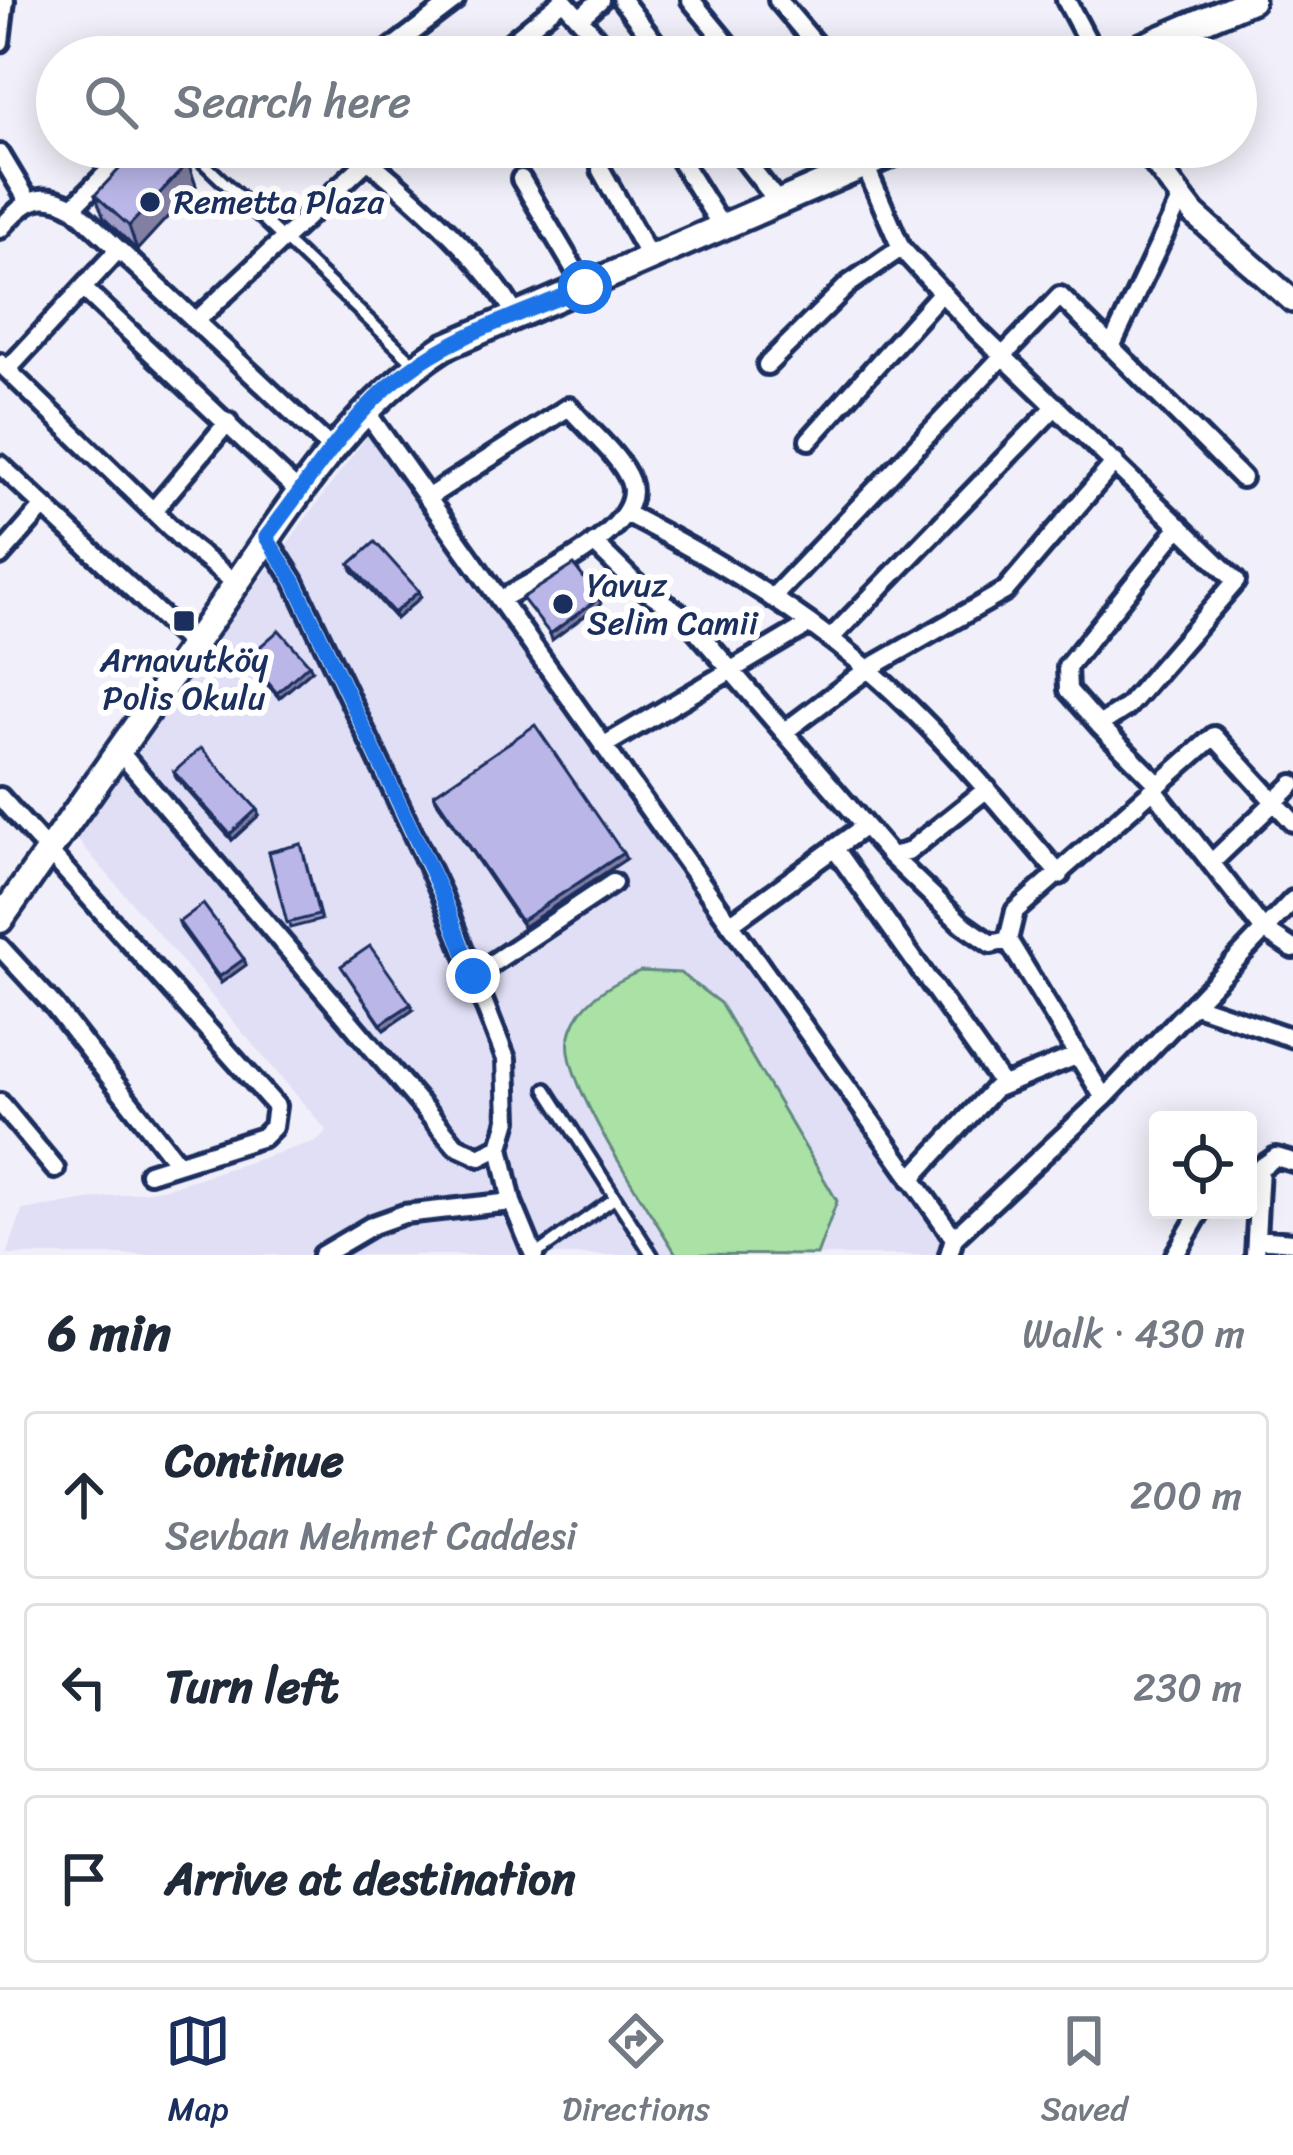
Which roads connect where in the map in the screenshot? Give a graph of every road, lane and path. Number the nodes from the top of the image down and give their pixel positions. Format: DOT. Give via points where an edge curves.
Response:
graph roads {
  1 [pos="5,0"];
  2 [pos="455,0"];
  3 [pos="563,0"];
  4 [pos="600,0"];
  5 [pos="622,0"];
  6 [pos="691,0"];
  7 [pos="778,0"];
  8 [pos="1066,0"];
  9 [pos="1251,0"];
  10 [pos="580,18"];
  11 [pos="408,36"];
  12 [pos="519,36"];
  13 [pos="595,36"];
  14 [pos="650,36"];
  15 [pos="721,36"];
  16 [pos="808,36"];
  17 [pos="1085,36"];
  18 [pos="1167,36"];
  19 [pos="0,43"];
  20 [pos="0,154"];
  21 [pos="112,168"];
  22 [pos="210,168"];
  23 [pos="359,168"];
  24 [pos="389,168"];
  25 [pos="685,168"];
  26 [pos="751,168"];
  27 [pos="829,168"];
  28 [pos="858,168"];
  29 [pos="866,168"];
  30 [pos="1159,168"];
  31 [pos="602,170"];
  32 [pos="836,177"];
  33 [pos="521,179"];
  34 [pos="16,181"];
  35 [pos="0,198"];
  36 [pos="1181,198"];
  37 [pos="27,200"];
  38 [pos="778,202"];
  39 [pos="73,207"];
  40 [pos="722,227"];
  41 [pos="0,229"];
  42 [pos="285,237"];
  43 [pos="901,248"];
  44 [pos="118,250"];
  45 [pos="650,258"];
  46 [pos="585,287"];
  47 [pos="85,290"];
  48 [pos="942,292"];
  49 [pos="1293,301"];
  50 [pos="516,316"];
  51 [pos="195,322"];
  52 [pos="1111,347"];
  53 [pos="1003,356"];
  54 [pos="767,364"];
  55 [pos="416,365"];
  56 [pos="4,366"];
  57 [pos="1056,406"];
  58 [pos="365,410"];
  59 [pos="228,422"];
  60 [pos="809,440"];
  61 [pos="334,451"];
  62 [pos="1115,462"];
  63 [pos="0,465"];
  64 [pos="1242,478"];
  65 [pos="300,493"];
  66 [pos="427,498"];
  67 [pos="44,506"];
  68 [pos="153,511"];
  69 [pos="629,515"];
  70 [pos="1180,526"];
  71 [pos="266,537"];
  72 [pos="594,543"];
  73 [pos="0,556"];
  74 [pos="237,584"];
  75 [pos="772,598"];
  76 [pos="500,600"];
  77 [pos="806,626"];
  78 [pos="831,638"];
  79 [pos="193,646"];
  80 [pos="868,669"];
  81 [pos="730,670"];
  82 [pos="1100,724"];
  83 [pos="784,732"];
  84 [pos="603,746"];
  85 [pos="119,751"];
  86 [pos="1293,784"];
  87 [pos="1157,788"];
  88 [pos="987,789"];
  89 [pos="0,796"];
  90 [pos="1275,802"];
  91 [pos="1293,822"];
  92 [pos="866,826"];
  93 [pos="50,848"];
  94 [pos="835,849"];
  95 [pos="891,856"];
  96 [pos="1211,863"];
  97 [pos="1060,874"];
  98 [pos="613,883"];
  99 [pos="1293,900"];
  100 [pos="0,920"];
  101 [pos="730,924"];
  102 [pos="1263,929"];
  103 [pos="1008,940"];
  104 [pos="0,947"];
  105 [pos="1293,949"];
  106 [pos="473,976"];
  107 [pos="1195,1005"];
  108 [pos="1293,1038"];
  109 [pos="1076,1055"];
  110 [pos="1002,1084"];
  111 [pos="546,1089"];
  112 [pos="1104,1098"];
  113 [pos="0,1103"];
  114 [pos="500,1147"];
  115 [pos="1293,1162"];
  116 [pos="178,1164"];
  117 [pos="55,1169"];
  118 [pos="149,1173"];
  119 [pos="911,1179"];
  120 [pos="1257,1182"];
  121 [pos="615,1198"];
  122 [pos="512,1202"];
  123 [pos="1196,1219"];
  124 [pos="1293,1242"];
  125 [pos="951,1247"];
  126 [pos="1256,1247"];
  127 [pos="322,1255"];
  128 [pos="535,1255"];
  129 [pos="652,1255"];
  130 [pos="1175,1255"];
  1 -- 19 [label="street"];
  2 -- 11 [label="street"];
  3 -- 10 [label="street"];
  3 -- 12 [label="street"];
  4 -- 10 [label="street"];
  5 -- 14 [label="street"];
  6 -- 15 [label="street"];
  7 -- 16 [label="street"];
  8 -- 17 [label="street"];
  9 -- 18 [label="main road"];
  10 -- 13 [label="street"];
  20 -- 34 [label="street"];
  21 -- 39 [label="street"];
  22 -- 42 [label="lane"];
  23 -- 42 [label="street"];
  24 -- 50 [label="street"];
  25 -- 40 [label="street"];
  26 -- 38 [label="street"];
  27 -- 32 [label="street"];
  28 -- 32 [label="main road"];
  29 -- 43 [label="street"];
  30 -- 36 [label="street"];
  31 -- 45 [label="street"];
  32 -- 38 [label="main road"];
  33 -- 46 [label="street"];
  34 -- 35 [label="street"];
  34 -- 37 [label="street"];
  36 -- 49 [label="street"];
  36 -- 52 [label="street"];
  37 -- 39 [label="street" via="46,196"];
  37 -- 41 [label="street"];
  38 -- 40 [label="main road"];
  39 -- 44 [label="street"];
  40 -- 45 [label="main road"];
  42 -- 51 [label="street"];
  42 -- 55 [label="lane"];
  43 -- 48 [label="street"];
  43 -- 54 [label="street" via="849,284"];
  44 -- 47 [label="street"];
  44 -- 51 [label="street"];
  45 -- 46 [label="main road"];
  46 -- 50 [label="main road"];
  47 -- 56 [label="street"];
  47 -- 59 [label="street"];
  48 -- 53 [label="street"];
  48 -- 60 [label="street"];
  50 -- 55 [label="main road"];
  51 -- 61 [label="street"];
  52 -- 53 [label="street" via="1060,296"];
  52 -- 64 [label="street"];
  53 -- 57 [label="street"];
  53 -- 75 [label="street"];
  55 -- 58 [label="main road"];
  56 -- 68 [label="street"];
  57 -- 62 [label="street"];
  57 -- 78 [label="street"];
  58 -- 61 [label="main road"];
  58 -- 66 [label="street"];
  59 -- 65 [label="street"];
  59 -- 68 [label="street"];
  61 -- 65 [label="main road"];
  62 -- 70 [label="street"];
  62 -- 80 [label="street" via="1005,591"];
  63 -- 67 [label="street"];
  65 -- 71 [label="main road"];
  66 -- 69 [label="street" via="569,407 628,476"];
  66 -- 76 [label="street"];
  67 -- 73 [label="street"];
  67 -- 79 [label="street"];
  68 -- 74 [label="street"];
  69 -- 72 [label="street"];
  69 -- 75 [label="street"];
  70 -- 82 [label="street" via="1067,667 1068,690"];
  70 -- 82 [label="street" via="1236,581 1127,707"];
  71 -- 74 [label="main road"];
  71 -- 106 [label="street" via="441,892"];
  72 -- 76 [label="street"];
  72 -- 81 [label="street" via="685,617"];
  74 -- 79 [label="main road"];
  75 -- 77 [label="street"];
  76 -- 84 [label="street"];
  77 -- 78 [label="street"];
  77 -- 81 [label="street"];
  78 -- 80 [label="street"];
  79 -- 85 [label="main road"];
  80 -- 83 [label="street"];
  80 -- 88 [label="street"];
  81 -- 83 [label="street"];
  81 -- 84 [label="street"];
  82 -- 87 [label="street"];
  83 -- 92 [label="street"];
  84 -- 101 [label="street"];
  85 -- 93 [label="main road"];
  85 -- 114 [label="street" via="456,1146 480,1157"];
  86 -- 90 [label="street"];
  87 -- 90 [label="street" via="1214,736"];
  87 -- 96 [label="street"];
  87 -- 97 [label="street"];
  88 -- 95 [label="street"];
  88 -- 97 [label="street"];
  89 -- 93 [label="street"];
  90 -- 91 [label="street"];
  90 -- 96 [label="street"];
  92 -- 94 [label="street"];
  92 -- 95 [label="street"];
  93 -- 100 [label="main road"];
  93 -- 116 [label="street" via="276,1106 263,1138"];
  94 -- 101 [label="street"];
  94 -- 110 [label="street"];
  95 -- 103 [label="street" via="961,923 991,944"];
  96 -- 102 [label="street"];
  97 -- 103 [label="street" via="1016,911"];
  98 -- 106 [label="street"];
  99 -- 102 [label="street"];
  101 -- 119 [label="street"];
  102 -- 105 [label="street"];
  102 -- 107 [label="street"];
  103 -- 109 [label="street"];
  104 -- 116 [label="street"];
  106 -- 114 [label="street" via="506,1059 508,1120"];
  107 -- 108 [label="street"];
  107 -- 112 [label="street"];
  109 -- 110 [label="street"];
  109 -- 112 [label="street"];
  110 -- 119 [label="street"];
  111 -- 121 [label="lane"];
  112 -- 125 [label="street"];
  113 -- 117 [label="street"];
  114 -- 122 [label="street"];
  115 -- 120 [label="street" via="1276,1156"];
  116 -- 118 [label="street"];
  119 -- 125 [label="street"];
  121 -- 128 [label="lane"];
  121 -- 129 [label="lane"];
  122 -- 127 [label="street" via="404,1214"];
  122 -- 128 [label="street"];
  123 -- 130 [label="street"];
  124 -- 126 [label="street"];
}
